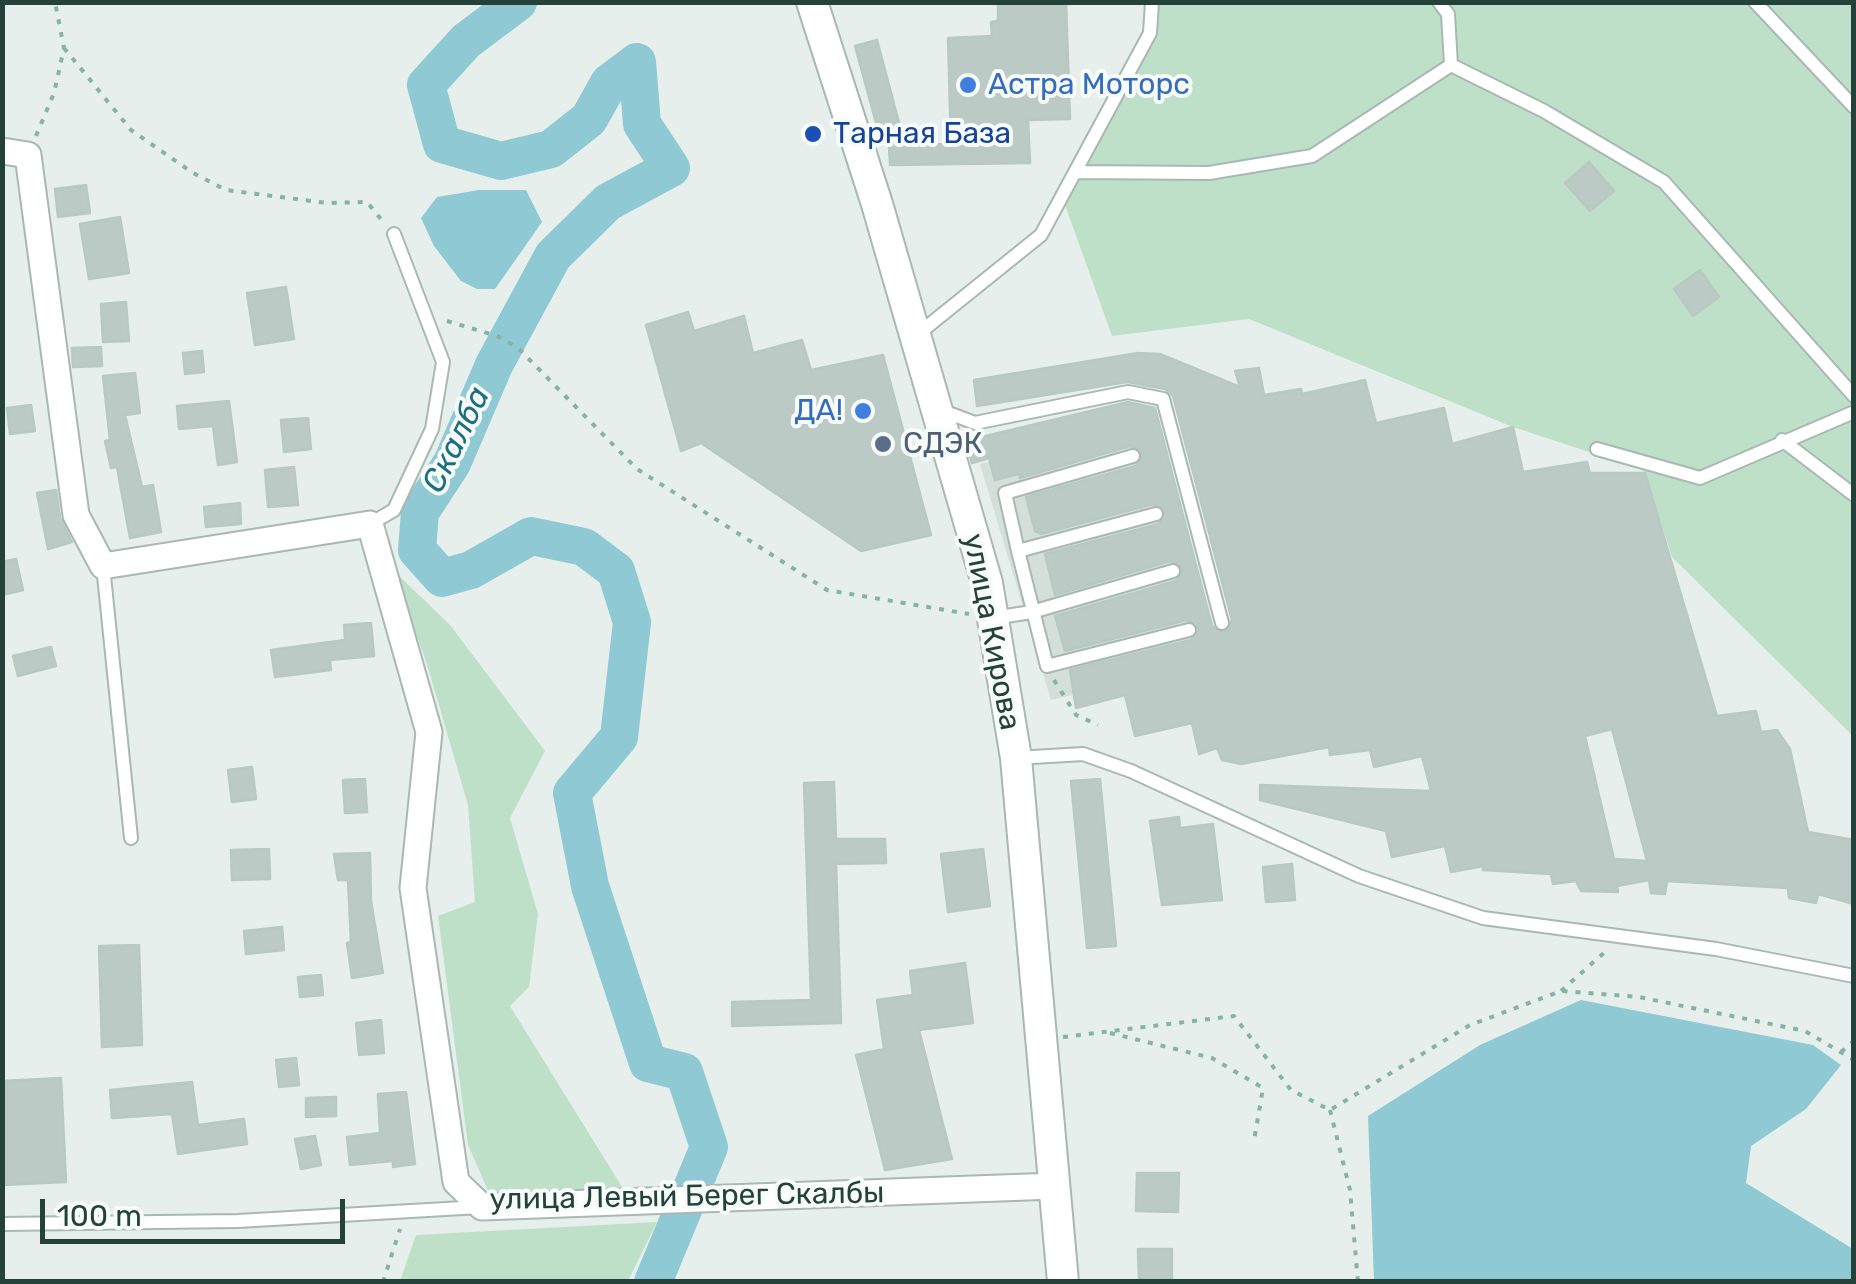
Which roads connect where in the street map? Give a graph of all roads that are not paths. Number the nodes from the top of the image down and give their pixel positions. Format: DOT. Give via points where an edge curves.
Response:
graph roads {
  1 [pos="812,2"];
  2 [pos="1152,2"];
  3 [pos="1439,2"];
  4 [pos="1756,2"];
  5 [pos="1451,64"];
  6 [pos="1854,107"];
  7 [pos="15,153"];
  8 [pos="1074,172"];
  9 [pos="394,234"];
  10 [pos="916,336"];
  11 [pos="1854,396"];
  12 [pos="936,408"];
  13 [pos="1854,412"];
  14 [pos="1782,440"];
  15 [pos="1597,449"];
  16 [pos="1134,456"];
  17 [pos="1854,495"];
  18 [pos="1156,514"];
  19 [pos="370,524"];
  20 [pos="1018,551"];
  21 [pos="103,566"];
  22 [pos="1173,571"];
  23 [pos="1032,612"];
  24 [pos="993,618"];
  25 [pos="1222,623"];
  26 [pos="1190,630"];
  27 [pos="1016,758"];
  28 [pos="130,838"];
  29 [pos="1854,976"];
  30 [pos="1055,1186"];
  31 [pos="482,1207"];
  32 [pos="2,1224"];
  33 [pos="1063,1282"];
  1 -- 10 [label="street, улица Кирова"];
  2 -- 8 [label="lane" via="1150,33"];
  3 -- 5 [label="lane" via="1448,14"];
  4 -- 6 [label="lane"];
  5 -- 8 [label="lane" via="1312,156 1209,173"];
  5 -- 11 [label="lane" via="1664,182"];
  7 -- 21 [label="street" via="76,515"];
  8 -- 10 [label="lane" via="1040,235"];
  9 -- 19 [label="lane" via="443,362 432,429 394,510"];
  10 -- 12 [label="street, улица Кирова"];
  12 -- 24 [label="street, улица Кирова"];
  12 -- 25 [label="lane" via="975,422 1128,392 1162,399"];
  13 -- 14 [label="lane"];
  14 -- 15 [label="lane" via="1700,478"];
  14 -- 17 [label="lane"];
  16 -- 20 [label="lane" via="1005,493"];
  18 -- 20 [label="lane"];
  19 -- 21 [label="street"];
  19 -- 31 [label="street, улица Левый Берег Скалбы" via="429,732 413,888 452,1166 456,1182"];
  20 -- 23 [label="lane"];
  21 -- 28 [label="lane"];
  22 -- 23 [label="lane"];
  23 -- 24 [label="lane"];
  23 -- 26 [label="lane" via="1047,666"];
  24 -- 27 [label="street, улица Кирова"];
  27 -- 29 [label="lane" via="1083,754 1359,876 1483,918"];
  27 -- 30 [label="street, улица Кирова"];
  30 -- 31 [label="street, улица Левый Берег Скалбы"];
  30 -- 33 [label="street, улица Кирова"];
  31 -- 32 [label="lane" via="238,1221"];
}
